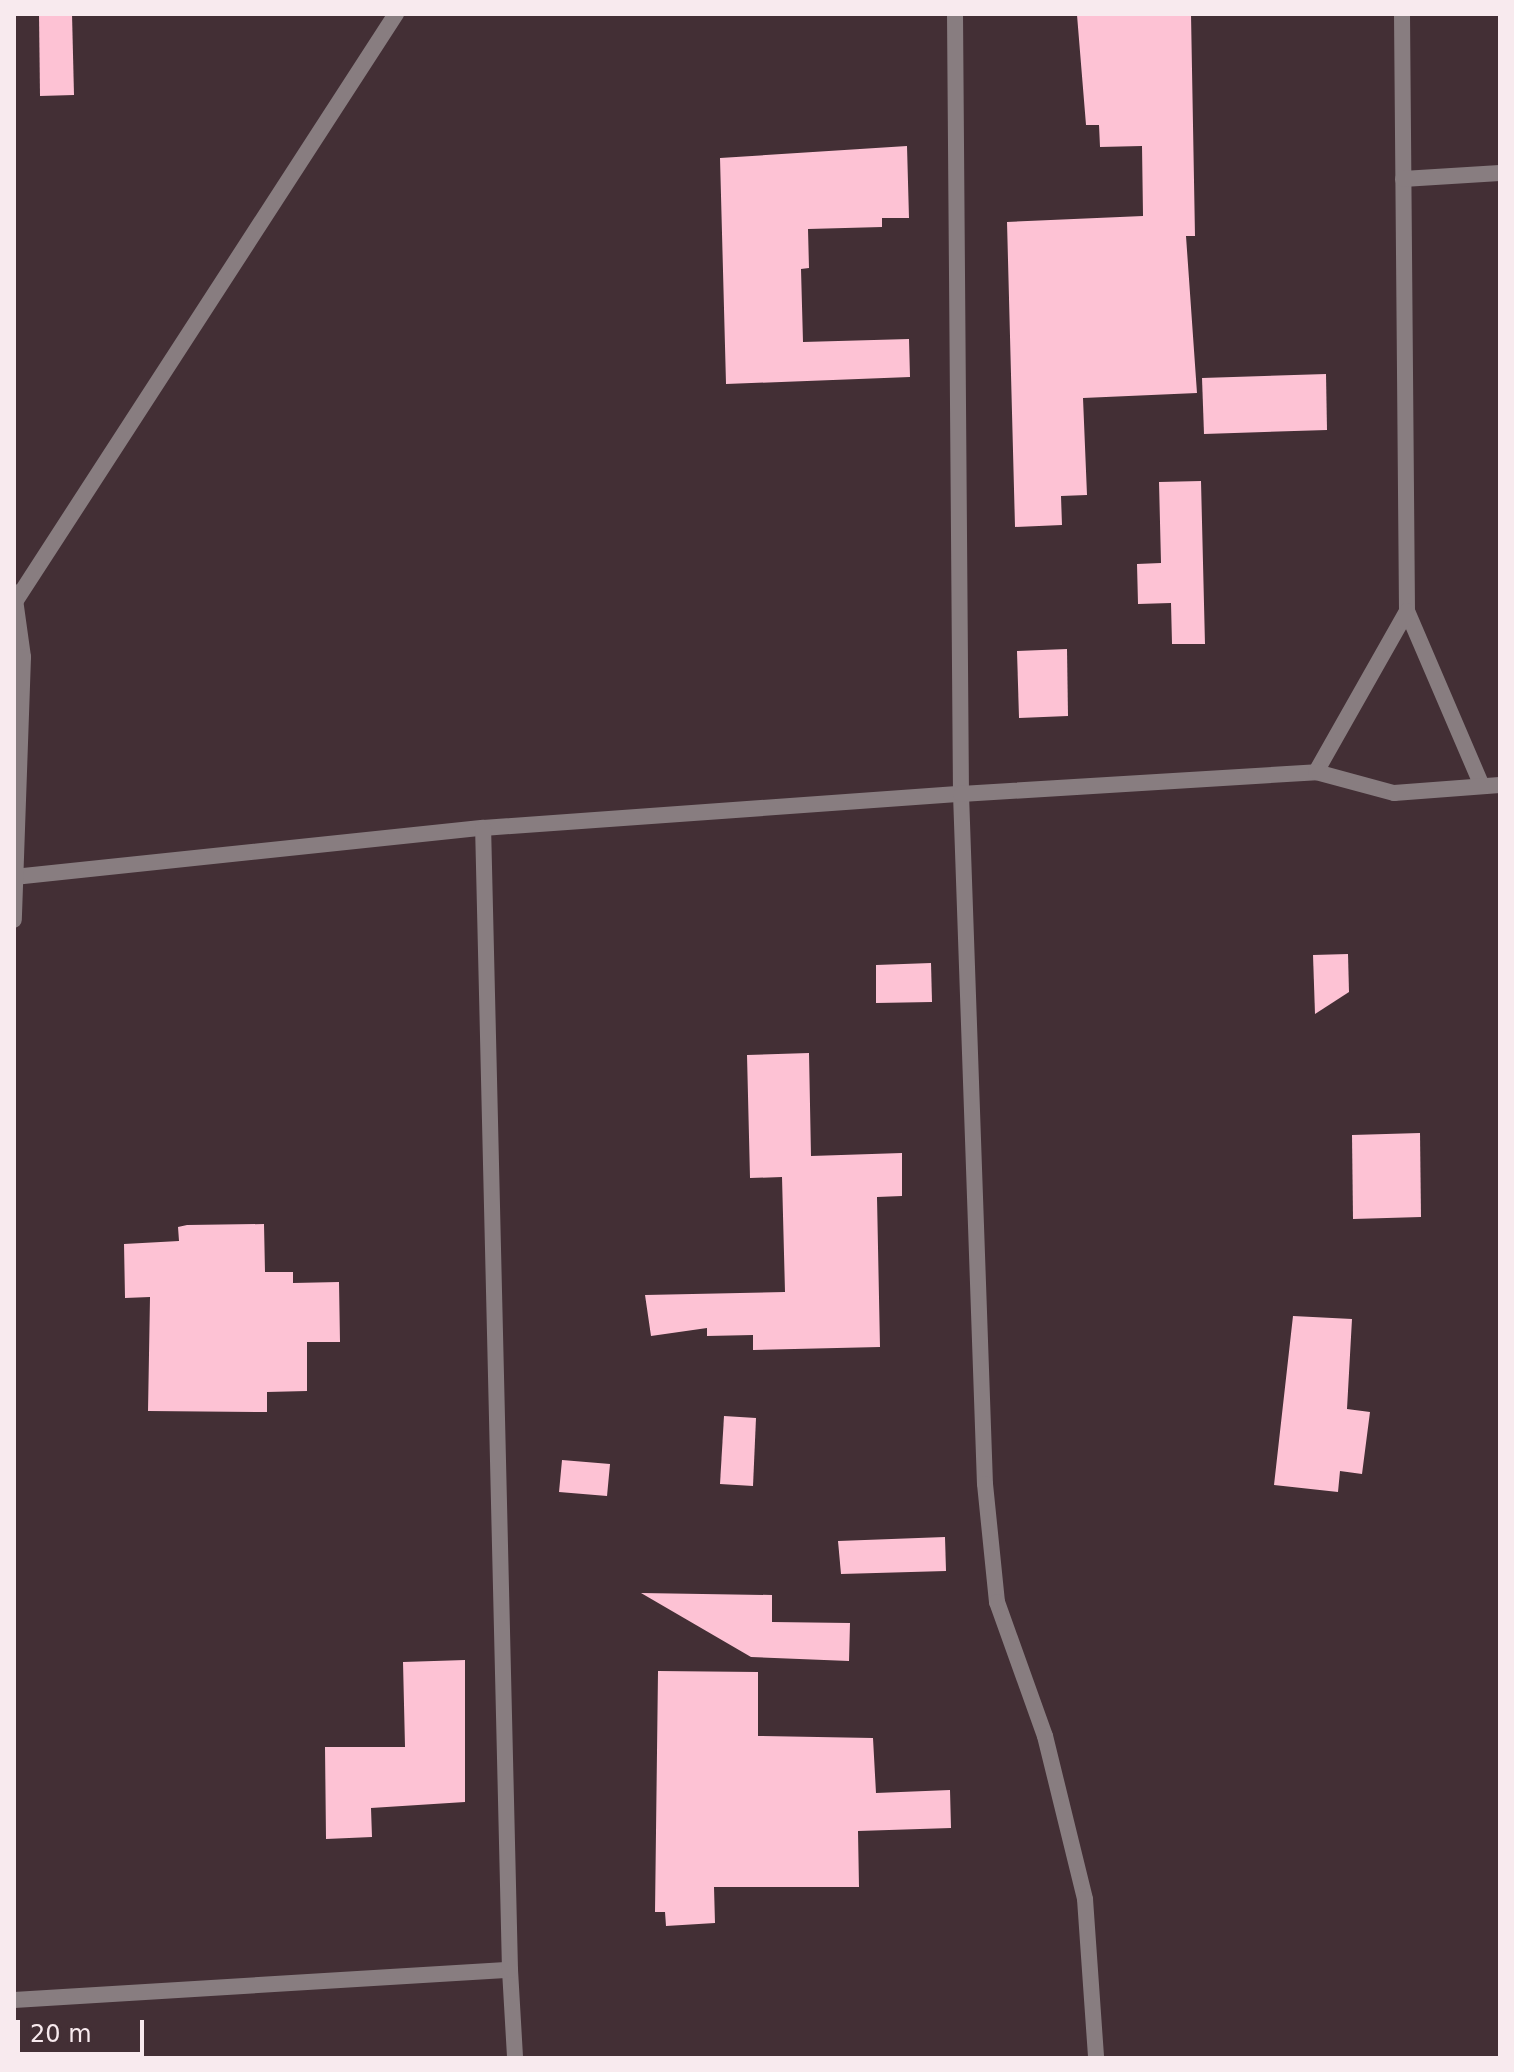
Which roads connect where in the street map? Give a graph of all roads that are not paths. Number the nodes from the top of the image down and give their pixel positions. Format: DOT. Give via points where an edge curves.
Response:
graph roads {
  1 [pos="396,14"];
  2 [pos="955,14"];
  3 [pos="1402,14"];
  4 [pos="1500,173"];
  5 [pos="1403,179"];
  6 [pos="14,592"];
  7 [pos="15,602"];
  8 [pos="1407,611"];
  9 [pos="18,664"];
  10 [pos="1316,772"];
  11 [pos="1500,785"];
  12 [pos="1482,786"];
  13 [pos="961,794"];
  14 [pos="483,828"];
  15 [pos="16,877"];
  16 [pos="14,920"];
  17 [pos="510,1970"];
  18 [pos="14,2000"];
  19 [pos="515,2058"];
  20 [pos="1096,2058"];
  1 -- 7 [label="street"];
  2 -- 13 [label="street"];
  3 -- 5 [label="street"];
  4 -- 5 [label="street"];
  5 -- 8 [label="street"];
  6 -- 7 [label="street"];
  7 -- 9 [label="street"];
  8 -- 10 [label="street"];
  8 -- 12 [label="street"];
  9 -- 15 [label="street"];
  10 -- 12 [label="street" via="1394,793"];
  10 -- 13 [label="street"];
  11 -- 12 [label="street"];
  13 -- 14 [label="street"];
  13 -- 20 [label="street" via="985,1484 996,1587 1045,1736 1085,1899"];
  14 -- 15 [label="street"];
  14 -- 17 [label="street"];
  15 -- 16 [label="street"];
  17 -- 18 [label="street"];
  17 -- 19 [label="street"];
}
